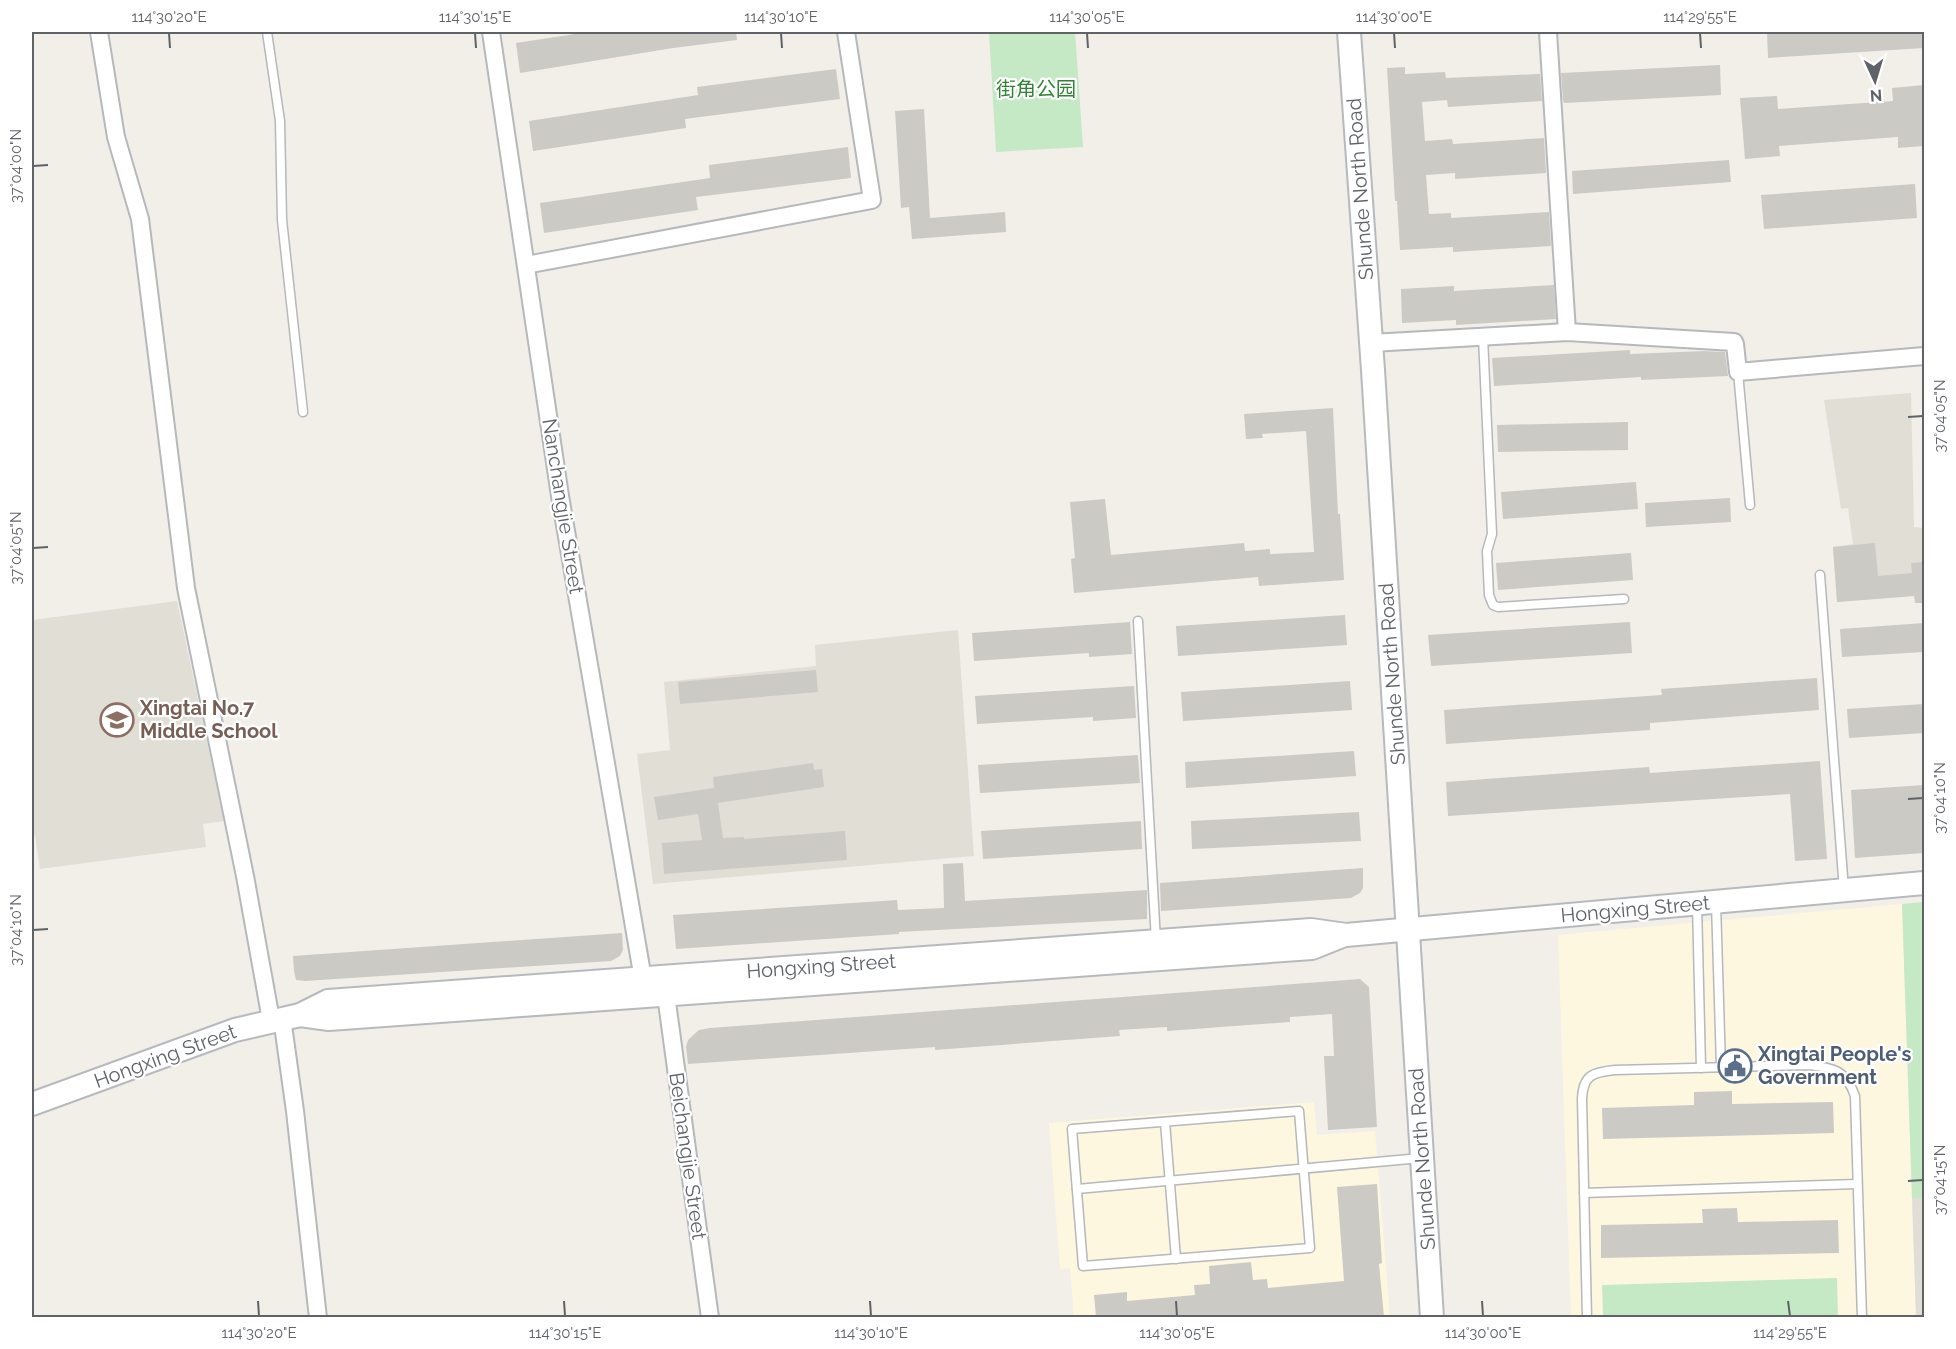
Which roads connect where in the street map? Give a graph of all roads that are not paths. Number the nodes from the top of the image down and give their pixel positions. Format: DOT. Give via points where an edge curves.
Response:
graph roads {
  1 [pos="99,32"];
  2 [pos="267,32"];
  3 [pos="490,32"];
  4 [pos="846,32"];
  5 [pos="1349,32"];
  6 [pos="1548,32"];
  7 [pos="526,265"];
  8 [pos="1567,332"];
  9 [pos="1483,337"];
  10 [pos="1371,343"];
  11 [pos="1924,356"];
  12 [pos="1738,372"];
  13 [pos="303,412"];
  14 [pos="1750,505"];
  15 [pos="1820,575"];
  16 [pos="1624,600"];
  17 [pos="1138,621"];
  18 [pos="1924,883"];
  19 [pos="1844,890"];
  20 [pos="1706,903"];
  21 [pos="1408,929"];
  22 [pos="1346,935"];
  23 [pos="1156,941"];
  24 [pos="643,979"];
  25 [pos="666,995"];
  26 [pos="284,1018"];
  27 [pos="1721,1067"];
  28 [pos="1701,1068"];
  29 [pos="32,1104"];
  30 [pos="1165,1122"];
  31 [pos="1422,1158"];
  32 [pos="1304,1168"];
  33 [pos="1169,1180"];
  34 [pos="1857,1184"];
  35 [pos="1077,1189"];
  36 [pos="1584,1193"];
  37 [pos="1176,1259"];
  38 [pos="318,1317"];
  39 [pos="710,1317"];
  40 [pos="1432,1317"];
  41 [pos="1587,1317"];
  42 [pos="1862,1317"];
  1 -- 26 [label="street" via="116,137 140,219 186,588 245,876"];
  2 -- 13 [label="lane" via="278,107 282,220"];
  3 -- 7 [label="street, Nanchangjie Street"];
  4 -- 7 [label="street" via="872,200"];
  5 -- 10 [label="street, Shunde North Road"];
  6 -- 8 [label="street"];
  7 -- 24 [label="street, Nanchangjie Street" via="560,496"];
  8 -- 9 [label="street"];
  8 -- 12 [label="street" via="1734,342"];
  9 -- 10 [label="street"];
  9 -- 16 [label="lane" via="1492,534 1487,551 1493,605"];
  10 -- 21 [label="street, Shunde North Road"];
  11 -- 12 [label="street"];
  12 -- 14 [label="lane"];
  15 -- 19 [label="lane"];
  17 -- 23 [label="lane"];
  18 -- 19 [label="street, Hongxing Street"];
  19 -- 20 [label="street, Hongxing Street"];
  20 -- 21 [label="street, Hongxing Street"];
  20 -- 27 [label="lane"];
  20 -- 28 [label="lane"];
  21 -- 22 [label="street, Hongxing Street"];
  21 -- 31 [label="street, Shunde North Road"];
  22 -- 23 [label="street, Hongxing Street" via="1311,930"];
  22 -- 25 [label="street, Hongxing Street" via="1312,948"];
  23 -- 24 [label="street, Hongxing Street"];
  24 -- 26 [label="street, Hongxing Street" via="328,1001"];
  25 -- 26 [label="street, Hongxing Street" via="329,1019"];
  25 -- 39 [label="street, Beichangjie Street"];
  26 -- 29 [label="street, Hongxing Street" via="235,1030"];
  26 -- 38 [label="street"];
  27 -- 28 [label="lane"];
  27 -- 34 [label="lane" via="1809,1065 1834,1069 1847,1078 1855,1096"];
  28 -- 36 [label="lane" via="1600,1072 1585,1082"];
  30 -- 32 [label="lane" via="1299,1111"];
  30 -- 33 [label="lane"];
  30 -- 35 [label="lane" via="1072,1129"];
  31 -- 32 [label="lane"];
  31 -- 40 [label="street, Shunde North Road"];
  32 -- 33 [label="lane"];
  32 -- 37 [label="lane" via="1310,1248"];
  33 -- 35 [label="lane"];
  33 -- 37 [label="lane"];
  34 -- 36 [label="lane"];
  34 -- 42 [label="lane"];
  35 -- 37 [label="lane" via="1083,1266"];
  36 -- 41 [label="lane"];
}
